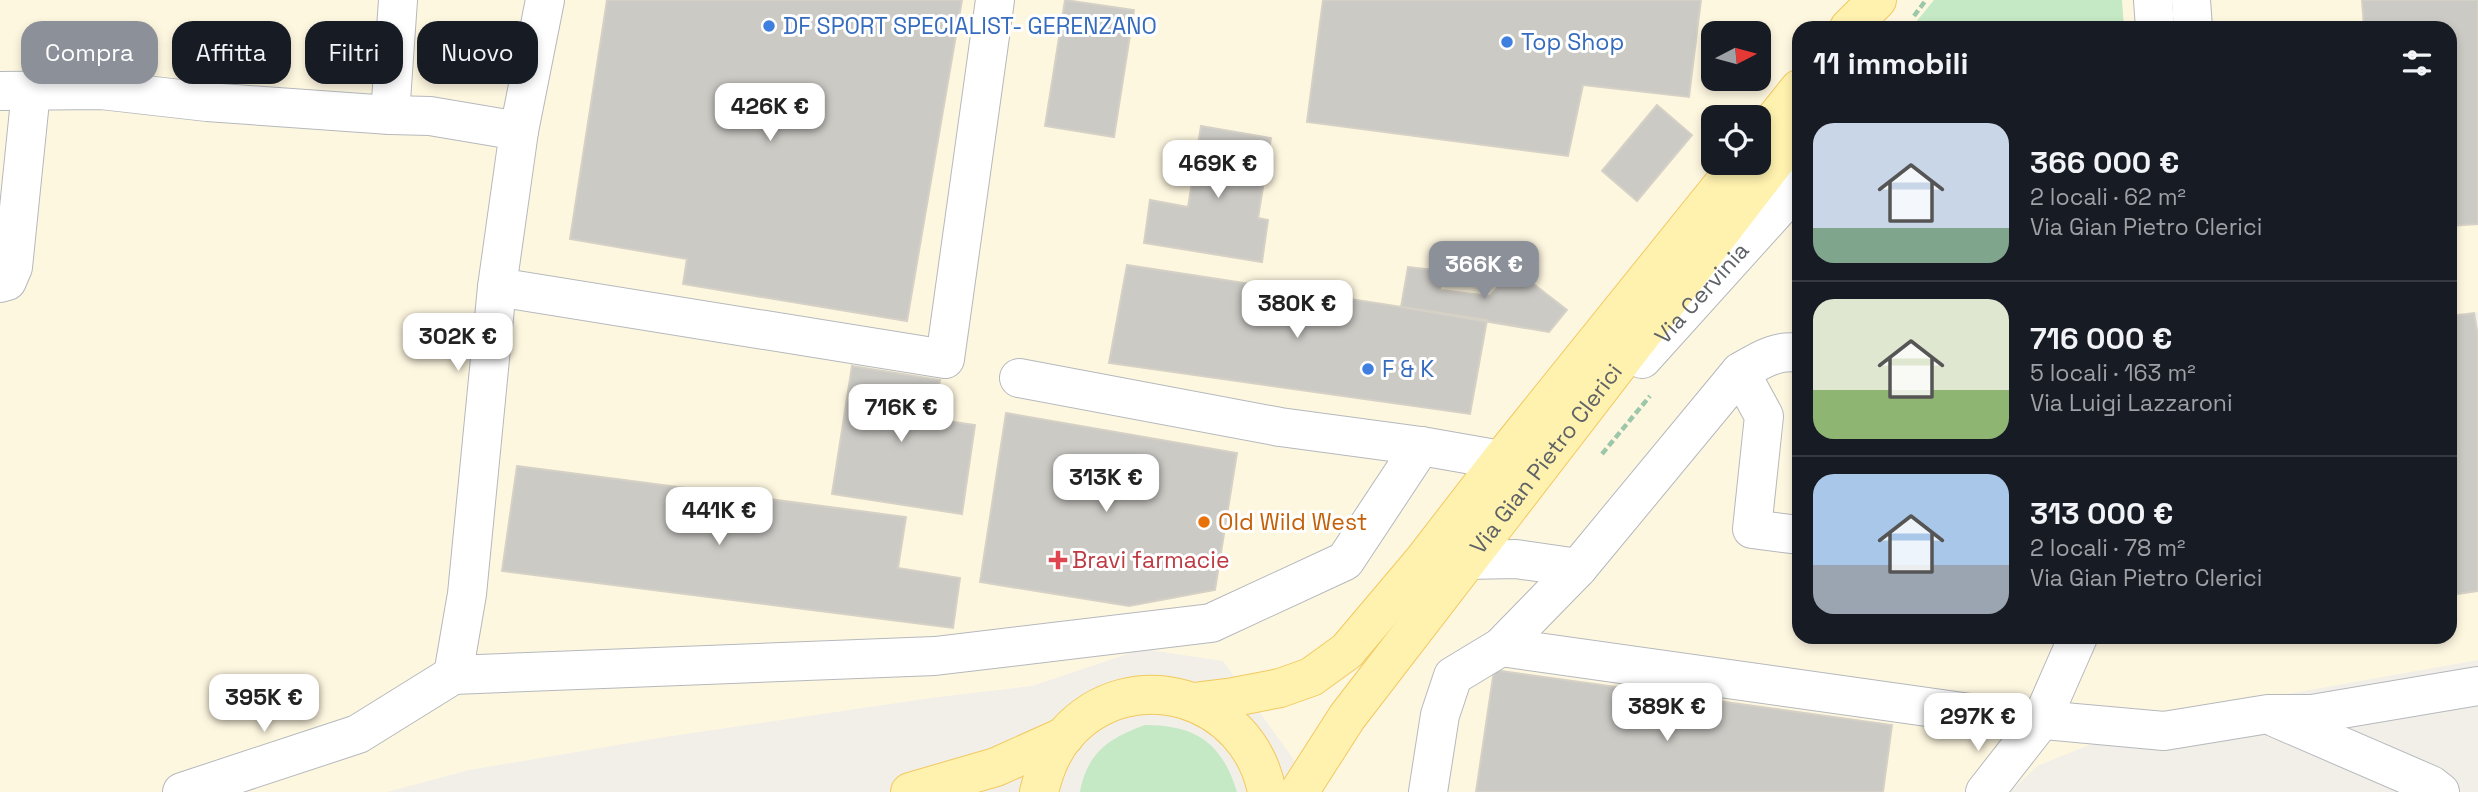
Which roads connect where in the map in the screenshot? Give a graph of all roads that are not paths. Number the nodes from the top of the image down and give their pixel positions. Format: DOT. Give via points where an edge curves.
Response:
graph roads {
  1 [pos="398,0"];
  2 [pos="545,0"];
  3 [pos="995,0"];
  4 [pos="1877,0"];
  5 [pos="1885,0"];
  6 [pos="2138,0"];
  7 [pos="2152,0"];
  8 [pos="2191,0"];
  9 [pos="1856,21"];
  10 [pos="1874,21"];
  11 [pos="2139,21"];
  12 [pos="2154,21"];
  13 [pos="2192,21"];
  14 [pos="15,91"];
  15 [pos="1792,98"];
  16 [pos="390,115"];
  17 [pos="1771,124"];
  18 [pos="519,131"];
  19 [pos="1792,139"];
  20 [pos="1730,175"];
  21 [pos="1792,193"];
  22 [pos="0,283"];
  23 [pos="497,287"];
  24 [pos="1792,351"];
  25 [pos="1740,372"];
  26 [pos="1020,378"];
  27 [pos="1598,388"];
  28 [pos="1421,446"];
  29 [pos="1501,460"];
  30 [pos="1792,534"];
  31 [pos="1466,559"];
  32 [pos="1578,568"];
  33 [pos="2075,644"];
  34 [pos="1501,647"];
  35 [pos="453,675"];
  36 [pos="2478,686"];
  37 [pos="1193,702"];
  38 [pos="2268,714"];
  39 [pos="2042,719"];
  40 [pos="1065,736"];
  41 [pos="2018,749"];
  42 [pos="185,791"];
  43 [pos="914,792"];
  44 [pos="1039,792"];
  45 [pos="1267,792"];
  46 [pos="1299,792"];
  47 [pos="1428,792"];
  48 [pos="1985,792"];
  49 [pos="2020,792"];
  50 [pos="2440,792"];
  1 -- 16 [label="street"];
  2 -- 18 [label="street"];
  3 -- 23 [label="street" via="945,359"];
  4 -- 9 [label="main road"];
  5 -- 10 [label="main road"];
  6 -- 11 [label="street"];
  7 -- 12 [label="street"];
  8 -- 13 [label="street"];
  14 -- 16 [label="street" via="101,90"];
  14 -- 22 [label="street" via="13,267 7,281"];
  15 -- 17 [label="main road"];
  16 -- 18 [label="street" via="430,116"];
  18 -- 23 [label="street"];
  19 -- 27 [label="main road, Via Gian Pietro Clerici"];
  20 -- 29 [label="main road, Via Gian Pietro Clerici"];
  21 -- 27 [label="street, Via Cervinia" via="1624,379"];
  23 -- 35 [label="street" via="467,594"];
  24 -- 25 [label="street" via="1766,357"];
  25 -- 30 [label="street" via="1764,416 1752,529"];
  25 -- 32 [label="street"];
  26 -- 28 [label="street" via="1280,427"];
  27 -- 31 [label="main road, Via Gian Pietro Clerici"];
  28 -- 29 [label="street"];
  28 -- 35 [label="street" via="1345,561 1211,623 935,656"];
  29 -- 37 [label="main road, Via Gian Pietro Clerici" via="1423,561 1333,663 1280,688"];
  31 -- 32 [label="street" via="1516,559"];
  31 -- 46 [label="main road, Via Gian Pietro Clerici" via="1347,717"];
  32 -- 34 [label="street"];
  33 -- 39 [label="street"];
  34 -- 39 [label="street" via="1977,714"];
  34 -- 47 [label="street" via="1453,676 1440,715"];
  35 -- 42 [label="street" via="359,734"];
  36 -- 38 [label="street" via="2312,714"];
  37 -- 40 [label="main road" via="1166,695 1121,699 1100,707"];
  37 -- 45 [label="main road" via="1228,722 1244,738 1256,757"];
  38 -- 39 [label="street" via="2164,731"];
  38 -- 50 [label="street"];
  39 -- 41 [label="street"];
  40 -- 43 [label="main road" via="996,767"];
  40 -- 44 [label="main road" via="1044,772"];
  41 -- 48 [label="street"];
  41 -- 49 [label="street"];
}
